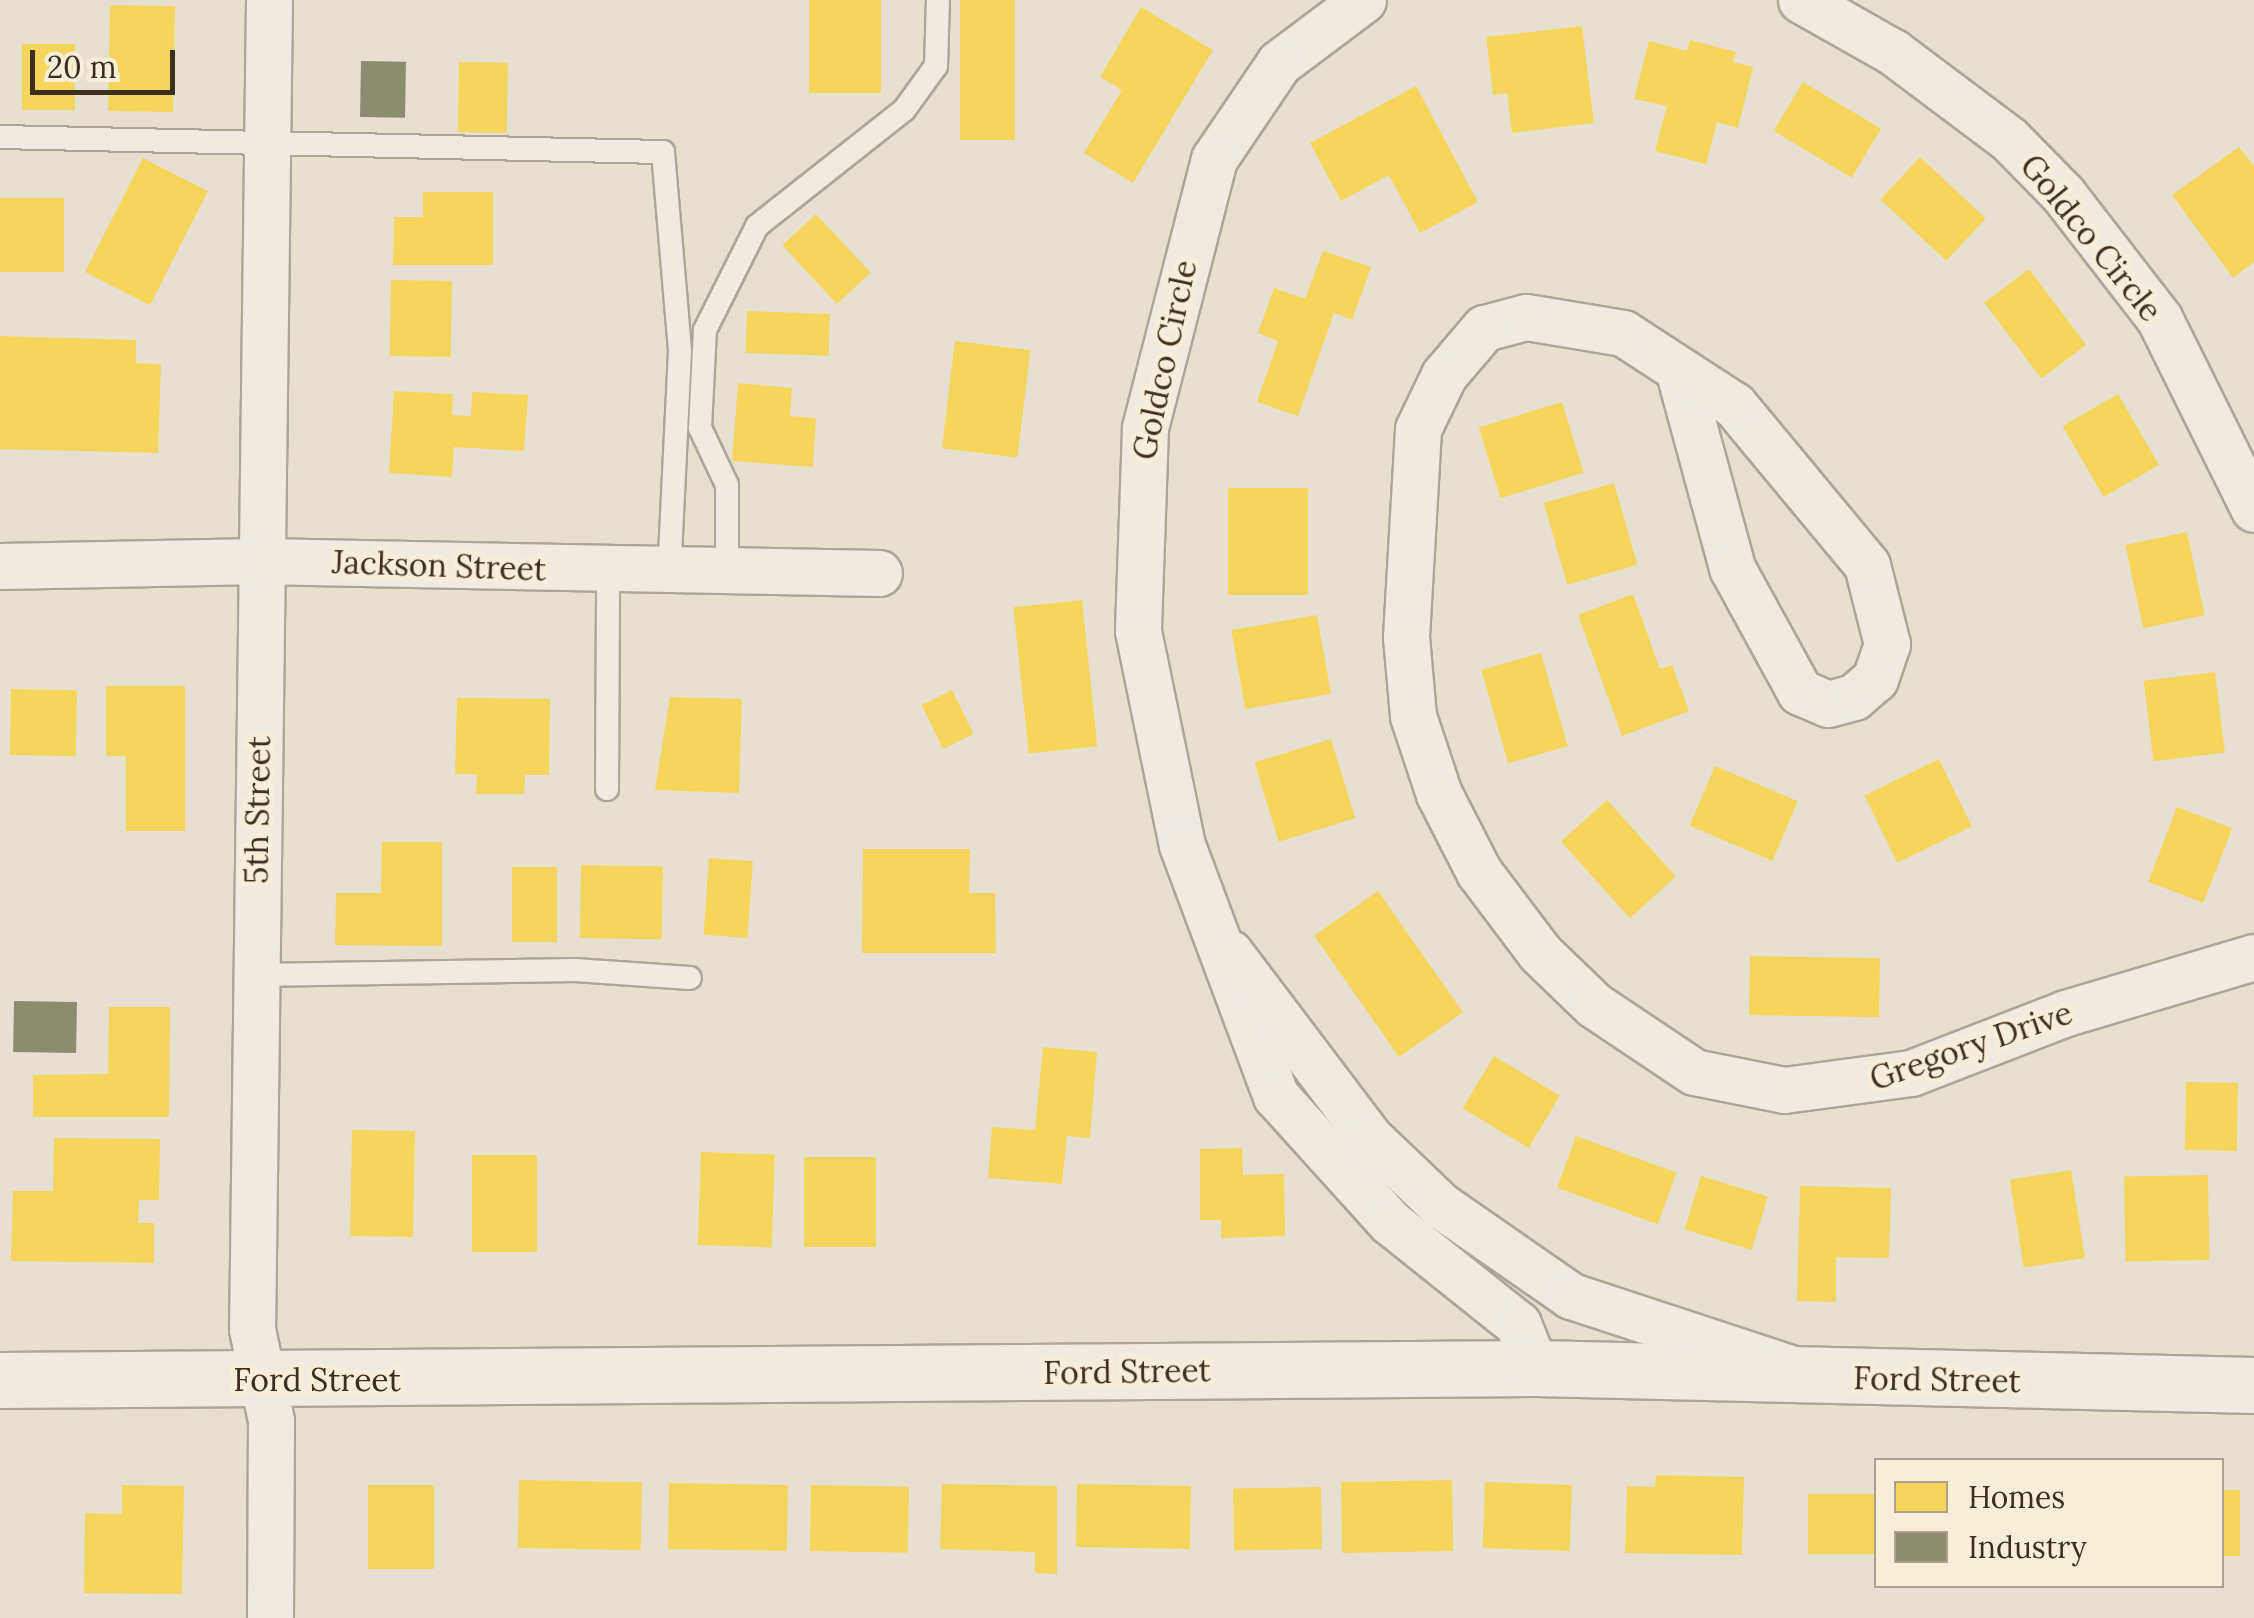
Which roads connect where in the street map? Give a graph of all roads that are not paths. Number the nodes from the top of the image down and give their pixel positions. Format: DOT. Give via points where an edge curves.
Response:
graph roads {
  1 [pos="269,0"];
  2 [pos="938,0"];
  3 [pos="1363,0"];
  4 [pos="1802,0"];
  5 [pos="266,137"];
  6 [pos="0,138"];
  7 [pos="1680,376"];
  8 [pos="2254,509"];
  9 [pos="260,561"];
  10 [pos="0,566"];
  11 [pos="608,572"];
  12 [pos="669,572"];
  13 [pos="727,572"];
  14 [pos="879,573"];
  15 [pos="606,789"];
  16 [pos="1228,951"];
  17 [pos="2254,958"];
  18 [pos="256,976"];
  19 [pos="690,978"];
  20 [pos="1536,1368"];
  21 [pos="1809,1378"];
  22 [pos="0,1380"];
  23 [pos="260,1380"];
  24 [pos="2254,1385"];
  25 [pos="270,1618"];
  1 -- 5 [label="street, 5th Street"];
  2 -- 13 [label="lane" via="936,66 904,110 757,226 705,330 700,428 728,485"];
  3 -- 16 [label="street, Goldco Circle" via="1279,64 1214,159 1145,428 1135,542 1152,732 1182,844"];
  4 -- 8 [label="street, Goldco Circle" via="1893,52 2010,140 2063,194 2160,318"];
  5 -- 6 [label="lane"];
  5 -- 9 [label="street, 5th Street"];
  5 -- 12 [label="lane" via="663,152 680,351"];
  7 -- 7 [label="street, Gregory Drive" via="1732,568 1784,667 1800,692 1828,704 1854,696 1876,679 1887,644 1867,565 1782,454 1734,405"];
  7 -- 17 [label="street, Gregory Drive" via="1623,332 1526,316 1484,328 1444,375 1418,429 1406,546 1413,716 1479,872 1540,953 1594,1005 1694,1072 1784,1090 1911,1073 2066,1013"];
  9 -- 10 [label="street, Jackson Street"];
  9 -- 11 [label="street, Jackson Street"];
  9 -- 18 [label="street, 5th Street"];
  11 -- 12 [label="street, Jackson Street"];
  11 -- 15 [label="lane"];
  12 -- 13 [label="street, Jackson Street"];
  13 -- 14 [label="street, Jackson Street"];
  16 -- 20 [label="street, Goldco Circle" via="1231,988 1276,1096 1390,1222 1518,1324"];
  16 -- 21 [label="street, Goldco Circle" via="1370,1138 1440,1205 1571,1296 1749,1348"];
  18 -- 19 [label="lane" via="575,970"];
  18 -- 23 [label="street, 5th Street" via="252,1329"];
  20 -- 21 [label="street, Ford Street"];
  20 -- 23 [label="street, Ford Street"];
  21 -- 24 [label="street, Ford Street"];
  22 -- 23 [label="street, Ford Street"];
  23 -- 25 [label="street, 5th Street" via="271,1421"];
}
